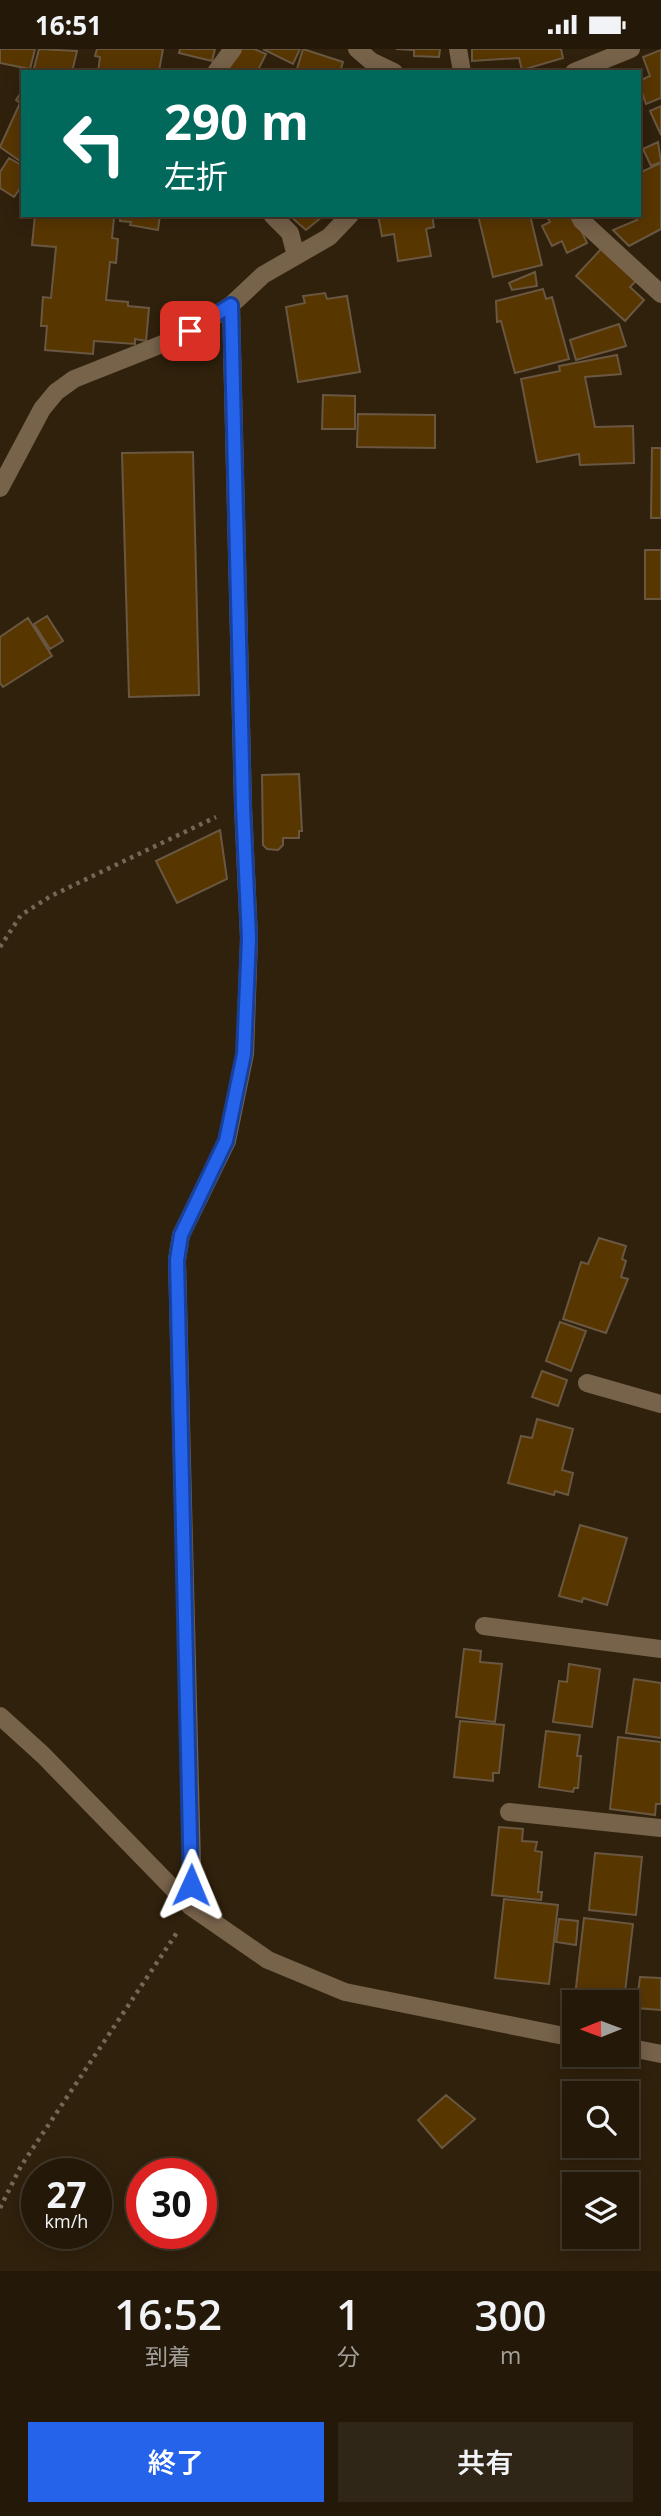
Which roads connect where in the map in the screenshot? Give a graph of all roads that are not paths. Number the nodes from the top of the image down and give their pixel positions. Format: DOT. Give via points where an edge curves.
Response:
graph roads {
  1 [pos="233,49"];
  2 [pos="458,49"];
  3 [pos="631,49"];
  4 [pos="366,60"];
  5 [pos="217,70"];
  6 [pos="389,70"];
  7 [pos="461,70"];
  8 [pos="579,70"];
  9 [pos="274,217"];
  10 [pos="348,217"];
  11 [pos="580,217"];
  12 [pos="296,256"];
  13 [pos="661,294"];
  14 [pos="231,305"];
  15 [pos="0,488"];
  16 [pos="587,1383"];
  17 [pos="661,1404"];
  18 [pos="484,1626"];
  19 [pos="661,1649"];
  20 [pos="0,1716"];
  21 [pos="509,1812"];
  22 [pos="661,1828"];
  23 [pos="190,1906"];
  24 [pos="562,2036"];
  25 [pos="639,2050"];
  26 [pos="661,2054"];
  1 -- 5 [label="street"];
  2 -- 7 [label="street"];
  3 -- 8 [label="street"];
  4 -- 6 [label="street"];
  9 -- 12 [label="street" via="290,233"];
  10 -- 12 [label="street" via="329,237"];
  11 -- 13 [label="street"];
  12 -- 14 [label="street" via="263,275"];
  14 -- 15 [label="street" via="175,339 74,379 56,392 42,409"];
  14 -- 23 [label="street" via="249,938 244,1054 226,1141 181,1235 177,1260"];
  16 -- 17 [label="street"];
  18 -- 19 [label="street"];
  20 -- 23 [label="street"];
  21 -- 22 [label="street"];
  23 -- 24 [label="street" via="268,1960 345,1991"];
  25 -- 26 [label="street"];
}
